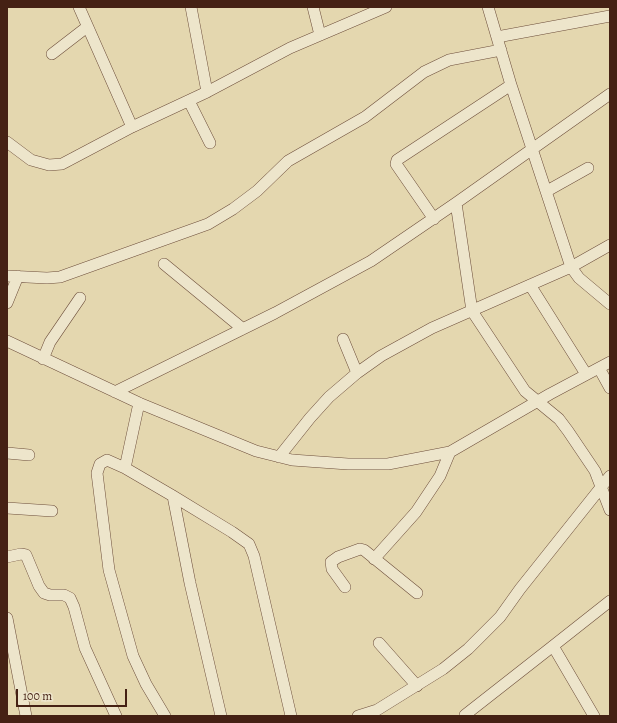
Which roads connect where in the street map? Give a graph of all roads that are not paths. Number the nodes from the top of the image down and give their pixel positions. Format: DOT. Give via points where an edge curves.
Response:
graph roads {
  1 [pos="79,7"];
  2 [pos="191,7"];
  3 [pos="313,7"];
  4 [pos="386,7"];
  5 [pos="488,7"];
  6 [pos="610,16"];
  7 [pos="87,27"];
  8 [pos="320,35"];
  9 [pos="497,37"];
  10 [pos="500,50"];
  11 [pos="52,54"];
  12 [pos="511,85"];
  13 [pos="208,92"];
  14 [pos="610,94"];
  15 [pos="189,101"];
  16 [pos="132,127"];
  17 [pos="7,142"];
  18 [pos="210,143"];
  19 [pos="532,150"];
  20 [pos="588,168"];
  21 [pos="547,192"];
  22 [pos="456,203"];
  23 [pos="434,219"];
  24 [pos="610,245"];
  25 [pos="164,264"];
  26 [pos="571,267"];
  27 [pos="12,276"];
  28 [pos="530,285"];
  29 [pos="80,298"];
  30 [pos="7,303"];
  31 [pos="610,304"];
  32 [pos="472,311"];
  33 [pos="243,329"];
  34 [pos="342,339"];
  35 [pos="7,341"];
  36 [pos="43,359"];
  37 [pos="610,362"];
  38 [pos="599,368"];
  39 [pos="357,373"];
  40 [pos="586,374"];
  41 [pos="610,388"];
  42 [pos="115,392"];
  43 [pos="536,402"];
  44 [pos="139,403"];
  45 [pos="450,452"];
  46 [pos="7,453"];
  47 [pos="29,455"];
  48 [pos="279,457"];
  49 [pos="125,468"];
  50 [pos="610,476"];
  51 [pos="602,487"];
  52 [pos="173,496"];
  53 [pos="7,508"];
  54 [pos="52,510"];
  55 [pos="610,510"];
  56 [pos="7,557"];
  57 [pos="374,559"];
  58 [pos="345,587"];
  59 [pos="417,593"];
  60 [pos="610,601"];
  61 [pos="7,618"];
  62 [pos="379,643"];
  63 [pos="553,646"];
  64 [pos="417,686"];
  65 [pos="381,713"];
  66 [pos="465,715"];
  67 [pos="26,716"];
  68 [pos="116,716"];
  69 [pos="165,716"];
  70 [pos="221,716"];
  71 [pos="291,716"];
  72 [pos="361,716"];
  73 [pos="594,716"];
  1 -- 7 [label="street"];
  2 -- 13 [label="street"];
  3 -- 8 [label="street"];
  4 -- 8 [label="street"];
  5 -- 9 [label="street"];
  6 -- 9 [label="street"];
  7 -- 11 [label="street"];
  7 -- 16 [label="street"];
  8 -- 13 [label="street"];
  9 -- 10 [label="street"];
  10 -- 12 [label="street"];
  10 -- 27 [label="street" via="449,60 424,72 365,117 288,161 257,191 208,224 60,277"];
  12 -- 19 [label="street"];
  12 -- 23 [label="street" via="397,160 396,164"];
  13 -- 15 [label="street"];
  14 -- 19 [label="street"];
  15 -- 16 [label="street"];
  15 -- 18 [label="street"];
  16 -- 17 [label="street" via="70,161 56,165 31,160"];
  19 -- 21 [label="street"];
  19 -- 22 [label="street"];
  20 -- 21 [label="street"];
  21 -- 26 [label="street"];
  22 -- 23 [label="street"];
  22 -- 32 [label="street"];
  23 -- 33 [label="street" via="361,267"];
  24 -- 26 [label="street"];
  25 -- 33 [label="street"];
  26 -- 28 [label="street"];
  26 -- 31 [label="street" via="582,281"];
  27 -- 30 [label="street"];
  28 -- 32 [label="street"];
  28 -- 40 [label="street"];
  29 -- 36 [label="street" via="52,338"];
  32 -- 39 [label="street" via="418,334"];
  32 -- 43 [label="street" via="520,384"];
  33 -- 42 [label="street"];
  34 -- 39 [label="street"];
  35 -- 36 [label="street"];
  36 -- 42 [label="street"];
  37 -- 38 [label="street"];
  38 -- 40 [label="street"];
  38 -- 41 [label="street"];
  39 -- 48 [label="street" via="319,408"];
  40 -- 43 [label="street"];
  42 -- 44 [label="street"];
  43 -- 45 [label="street"];
  43 -- 51 [label="street" via="552,413 563,425 592,467"];
  44 -- 48 [label="street" via="243,446"];
  44 -- 49 [label="street"];
  45 -- 48 [label="street" via="401,462 370,465"];
  45 -- 57 [label="street" via="440,476 416,512"];
  46 -- 47 [label="street"];
  49 -- 52 [label="street"];
  49 -- 69 [label="street" via="107,460 98,468 106,558 133,656"];
  50 -- 51 [label="street"];
  51 -- 55 [label="street"];
  51 -- 64 [label="street" via="492,626 458,658"];
  52 -- 70 [label="street"];
  52 -- 71 [label="street" via="239,536 252,549"];
  53 -- 54 [label="street"];
  56 -- 68 [label="street" via="26,555 44,593 70,598 85,648"];
  57 -- 58 [label="street" via="360,549 333,560 332,569"];
  57 -- 59 [label="street"];
  60 -- 63 [label="street"];
  61 -- 67 [label="street"];
  62 -- 64 [label="street"];
  63 -- 66 [label="street"];
  63 -- 73 [label="street"];
  64 -- 65 [label="street"];
  65 -- 72 [label="street"];
}
